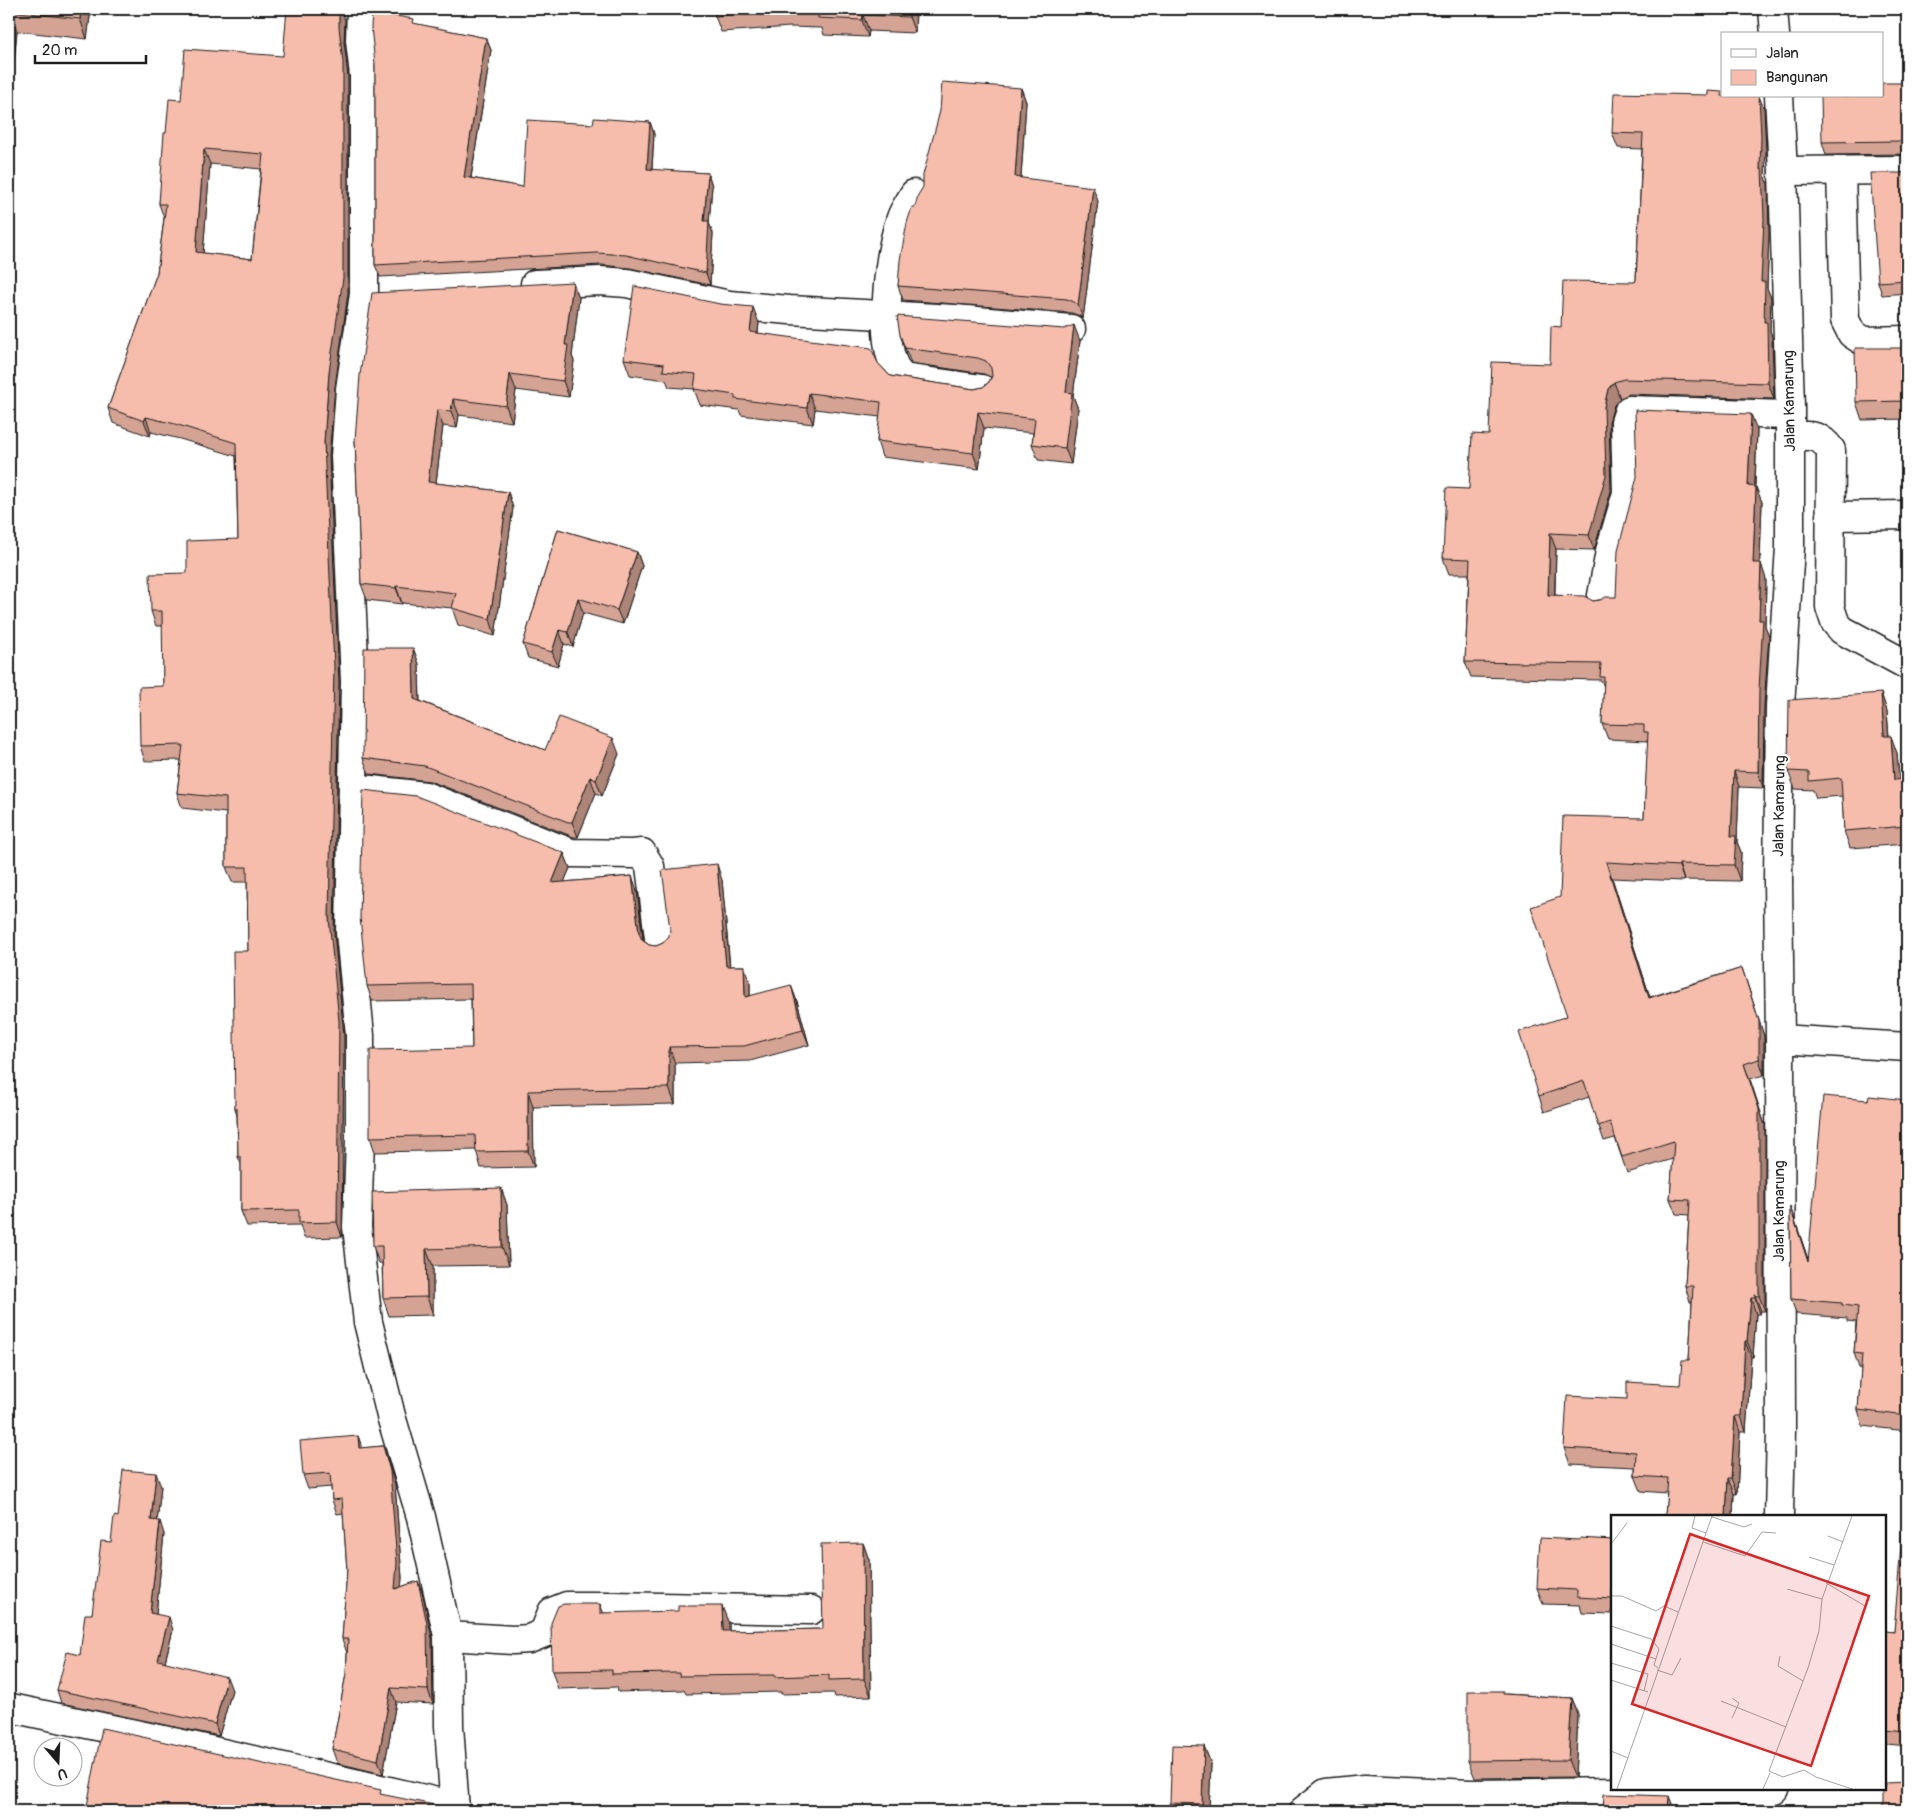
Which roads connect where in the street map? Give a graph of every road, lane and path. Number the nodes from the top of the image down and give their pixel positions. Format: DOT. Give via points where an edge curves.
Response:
graph roads {
  1 [pos="361,9"];
  2 [pos="1773,9"];
  3 [pos="1775,32"];
  4 [pos="1779,98"];
  5 [pos="1841,170"];
  6 [pos="1907,170"];
  7 [pos="1783,171"];
  8 [pos="914,194"];
  9 [pos="512,286"];
  10 [pos="885,315"];
  11 [pos="1071,329"];
  12 [pos="1907,340"];
  13 [pos="982,389"];
  14 [pos="1790,426"];
  15 [pos="1907,515"];
  16 [pos="1830,516"];
  17 [pos="1601,601"];
  18 [pos="1907,665"];
  19 [pos="353,788"];
  20 [pos="660,946"];
  21 [pos="1780,1039"];
  22 [pos="1907,1046"];
  23 [pos="1779,1515"];
  24 [pos="811,1610"];
  25 [pos="448,1636"];
  26 [pos="10,1708"];
  27 [pos="1775,1797"];
  28 [pos="455,1808"];
  29 [pos="1303,1811"];
  1 -- 19 [label="street" via="364,132 374,293 350,389 345,456 354,637"];
  2 -- 3 [label="street"];
  4 -- 7 [label="street, Jalan Kamarung"];
  5 -- 6 [label="street"];
  5 -- 7 [label="street"];
  5 -- 12 [label="street" via="1845,320 1852,334 1863,341"];
  7 -- 14 [label="street, Jalan Kamarung"];
  8 -- 10 [label="street" via="897,230"];
  9 -- 10 [label="street" via="600,281 627,283 729,305"];
  10 -- 11 [label="street"];
  10 -- 13 [label="street" via="891,355 896,370 903,378"];
  14 -- 16 [label="street" via="1824,441 1830,450"];
  14 -- 17 [label="street" via="1629,410 1625,422 1628,493 1610,552"];
  14 -- 21 [label="street, Jalan Kamarung" via="1790,547 1780,706"];
  15 -- 16 [label="street"];
  16 -- 18 [label="street" via="1830,607 1835,622 1842,630"];
  19 -- 20 [label="street" via="425,796 571,852 642,853 650,866"];
  19 -- 25 [label="street" via="350,933 360,1035 357,1228 367,1313 391,1416 421,1518"];
  21 -- 22 [label="street"];
  21 -- 23 [label="street, Jalan Kamarung"];
  24 -- 25 [label="street" via="567,1606 552,1612 544,1633 530,1639"];
  25 -- 28 [label="street" via="449,1726"];
  26 -- 28 [label="street" via="187,1745"];
  27 -- 29 [label="street" via="1470,1794 1365,1789 1326,1793"];
}
